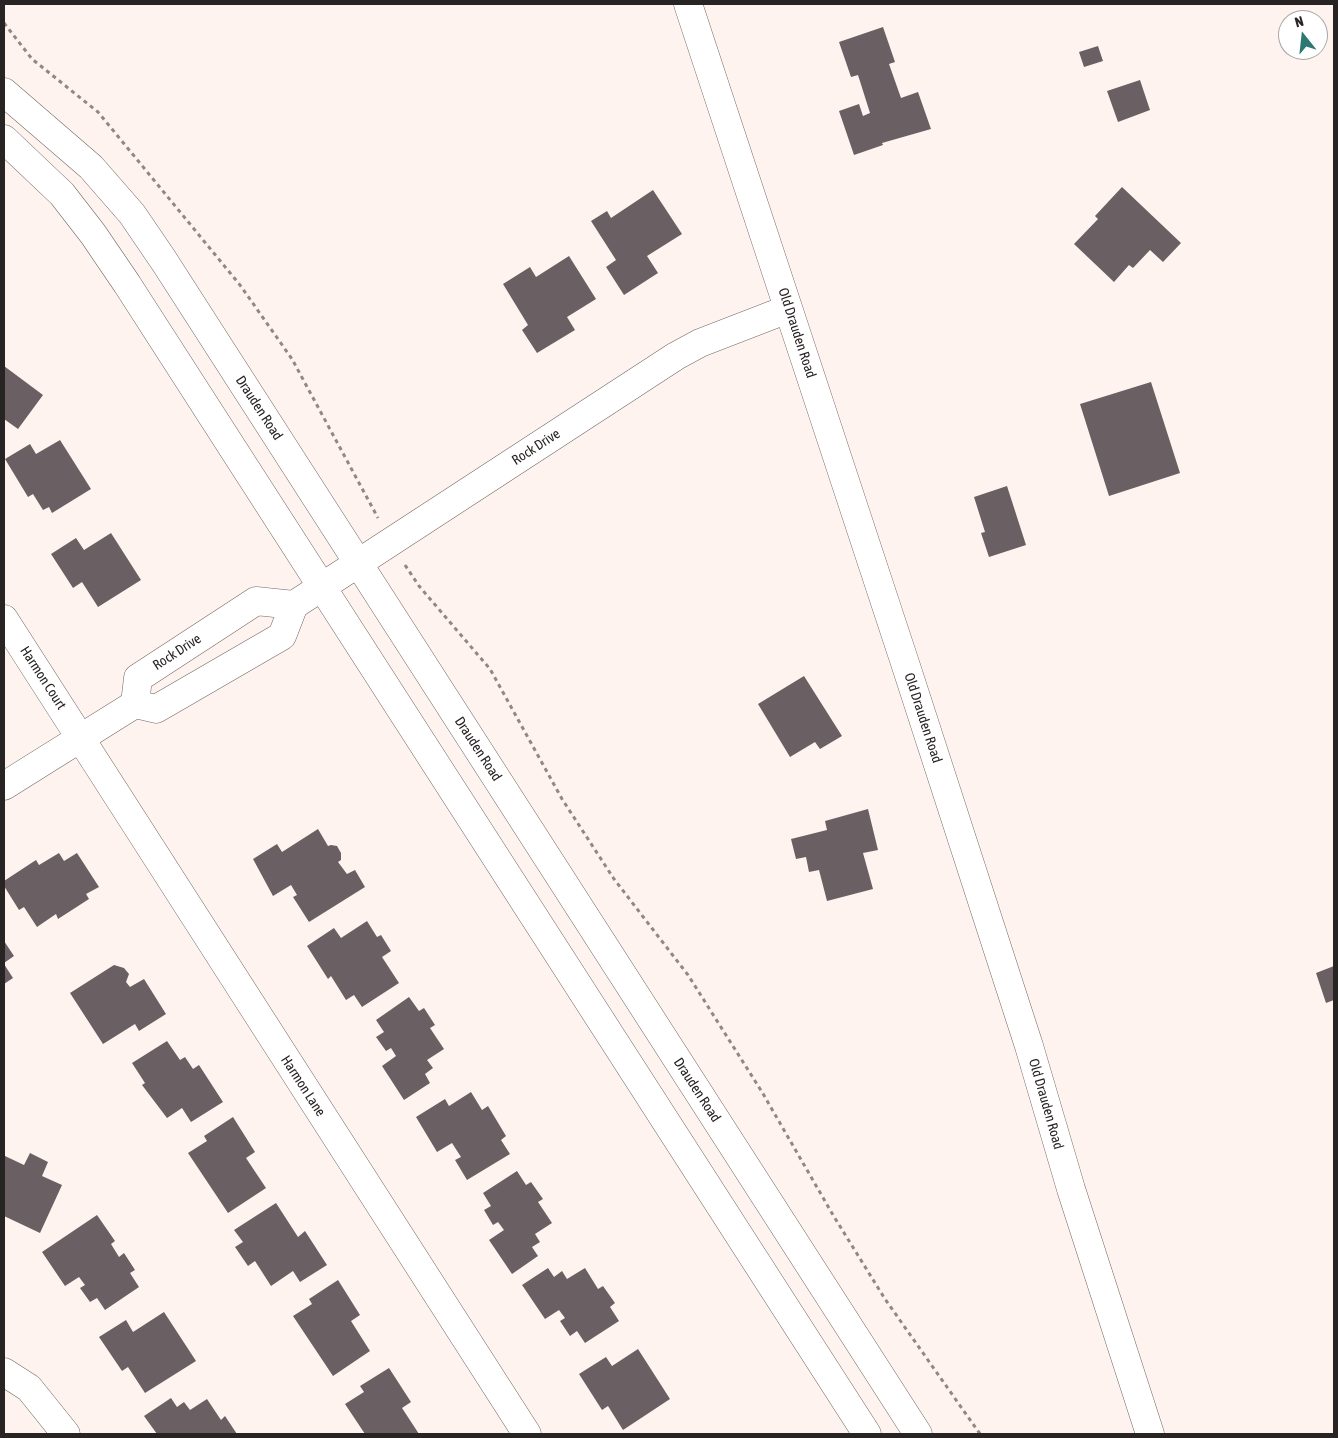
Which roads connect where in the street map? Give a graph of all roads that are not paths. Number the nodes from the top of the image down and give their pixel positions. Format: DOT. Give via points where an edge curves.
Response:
graph roads {
  1 [pos="688,4"];
  2 [pos="4,92"];
  3 [pos="4,139"];
  4 [pos="788,309"];
  5 [pos="359,562"];
  6 [pos="323,586"];
  7 [pos="294,605"];
  8 [pos="4,619"];
  9 [pos="135,704"];
  10 [pos="80,739"];
  11 [pos="4,786"];
  12 [pos="4,1372"];
  13 [pos="66,1434"];
  14 [pos="527,1434"];
  15 [pos="867,1434"];
  16 [pos="918,1434"];
  17 [pos="1150,1434"];
  1 -- 4 [label="street, Old Drauden Road"];
  2 -- 5 [label="street, Drauden Road" via="91,167 132,214"];
  3 -- 6 [label="street" via="62,194 93,234"];
  4 -- 5 [label="street, Rock Drive" via="700,343 676,356"];
  4 -- 17 [label="street, Old Drauden Road" via="1029,1046"];
  5 -- 6 [label="street, Rock Drive"];
  5 -- 16 [label="street, Drauden Road"];
  6 -- 7 [label="street, Rock Drive"];
  6 -- 15 [label="street"];
  7 -- 9 [label="street" via="282,636 156,709"];
  7 -- 9 [label="street, Rock Drive" via="256,601 138,678"];
  8 -- 10 [label="street, Harmon Court"];
  9 -- 10 [label="street"];
  10 -- 11 [label="street"];
  10 -- 14 [label="street, Harmon Lane"];
  12 -- 13 [label="street" via="29,1388"];
}
